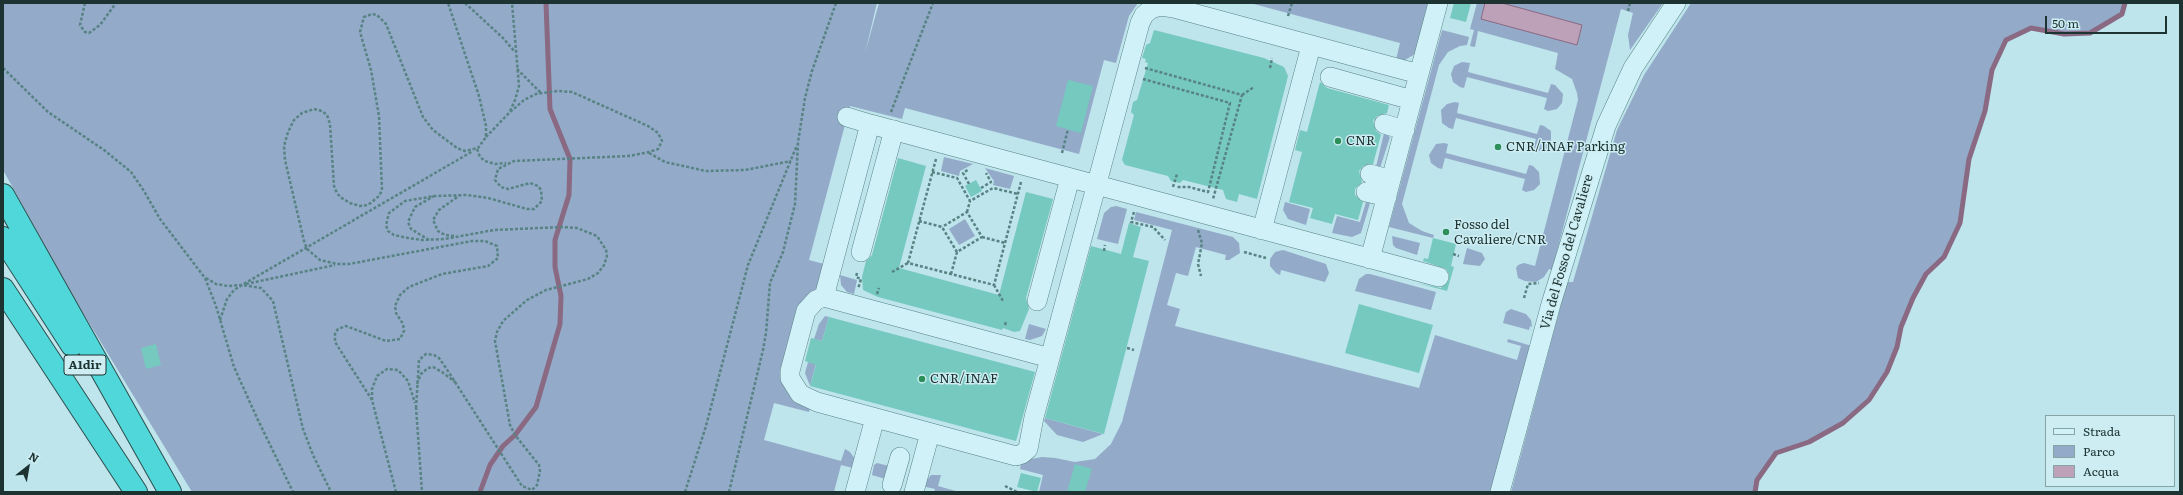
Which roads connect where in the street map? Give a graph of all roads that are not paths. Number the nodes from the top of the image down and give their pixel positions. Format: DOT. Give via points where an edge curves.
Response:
graph roads {
  1 [pos="1438,3"];
  2 [pos="1676,3"];
  3 [pos="1311,46"];
  4 [pos="1419,74"];
  5 [pos="1330,78"];
  6 [pos="1412,100"];
  7 [pos="847,117"];
  8 [pos="1384,124"];
  9 [pos="883,127"];
  10 [pos="1404,130"];
  11 [pos="1070,178"];
  12 [pos="1368,183"];
  13 [pos="1096,185"];
  14 [pos="1389,188"];
  15 [pos="3,195"];
  16 [pos="1262,230"];
  17 [pos="3,238"];
  18 [pos="862,252"];
  19 [pos="1370,259"];
  20 [pos="1439,277"];
  21 [pos="3,289"];
  22 [pos="824,297"];
  23 [pos="1038,301"];
  24 [pos="1050,358"];
  25 [pos="875,418"];
  26 [pos="930,432"];
  27 [pos="900,457"];
  28 [pos="892,485"];
  29 [pos="136,492"];
  30 [pos="169,492"];
  31 [pos="855,492"];
  32 [pos="914,492"];
  33 [pos="1500,492"];
  1 -- 4 [label="street"];
  2 -- 33 [label="street, Via del Fosso del Cavaliere" via="1633,68 1606,126 1551,304"];
  3 -- 4 [label="street"];
  3 -- 13 [label="street" via="1174,8 1161,6 1151,9 1140,23"];
  3 -- 16 [label="street"];
  4 -- 6 [label="street"];
  5 -- 6 [label="street"];
  6 -- 10 [label="street"];
  7 -- 9 [label="street"];
  8 -- 10 [label="street"];
  9 -- 11 [label="street"];
  9 -- 18 [label="street"];
  9 -- 22 [label="street"];
  10 -- 14 [label="street"];
  11 -- 13 [label="street"];
  11 -- 23 [label="street"];
  12 -- 14 [label="street"];
  13 -- 16 [label="street"];
  13 -- 24 [label="street"];
  14 -- 19 [label="street"];
  15 -- 30 [label="highway"];
  16 -- 19 [label="street"];
  17 -- 30 [label="highway, A1dir"];
  19 -- 20 [label="street"];
  21 -- 29 [label="highway, A1dir"];
  22 -- 24 [label="street" via="926,334"];
  22 -- 25 [label="street" via="816,300 806,311 790,378 800,394 807,399"];
  24 -- 26 [label="street" via="1034,417 1031,443 1022,454 1016,456"];
  25 -- 26 [label="street"];
  25 -- 31 [label="street"];
  26 -- 32 [label="street"];
  27 -- 28 [label="street"];
}
